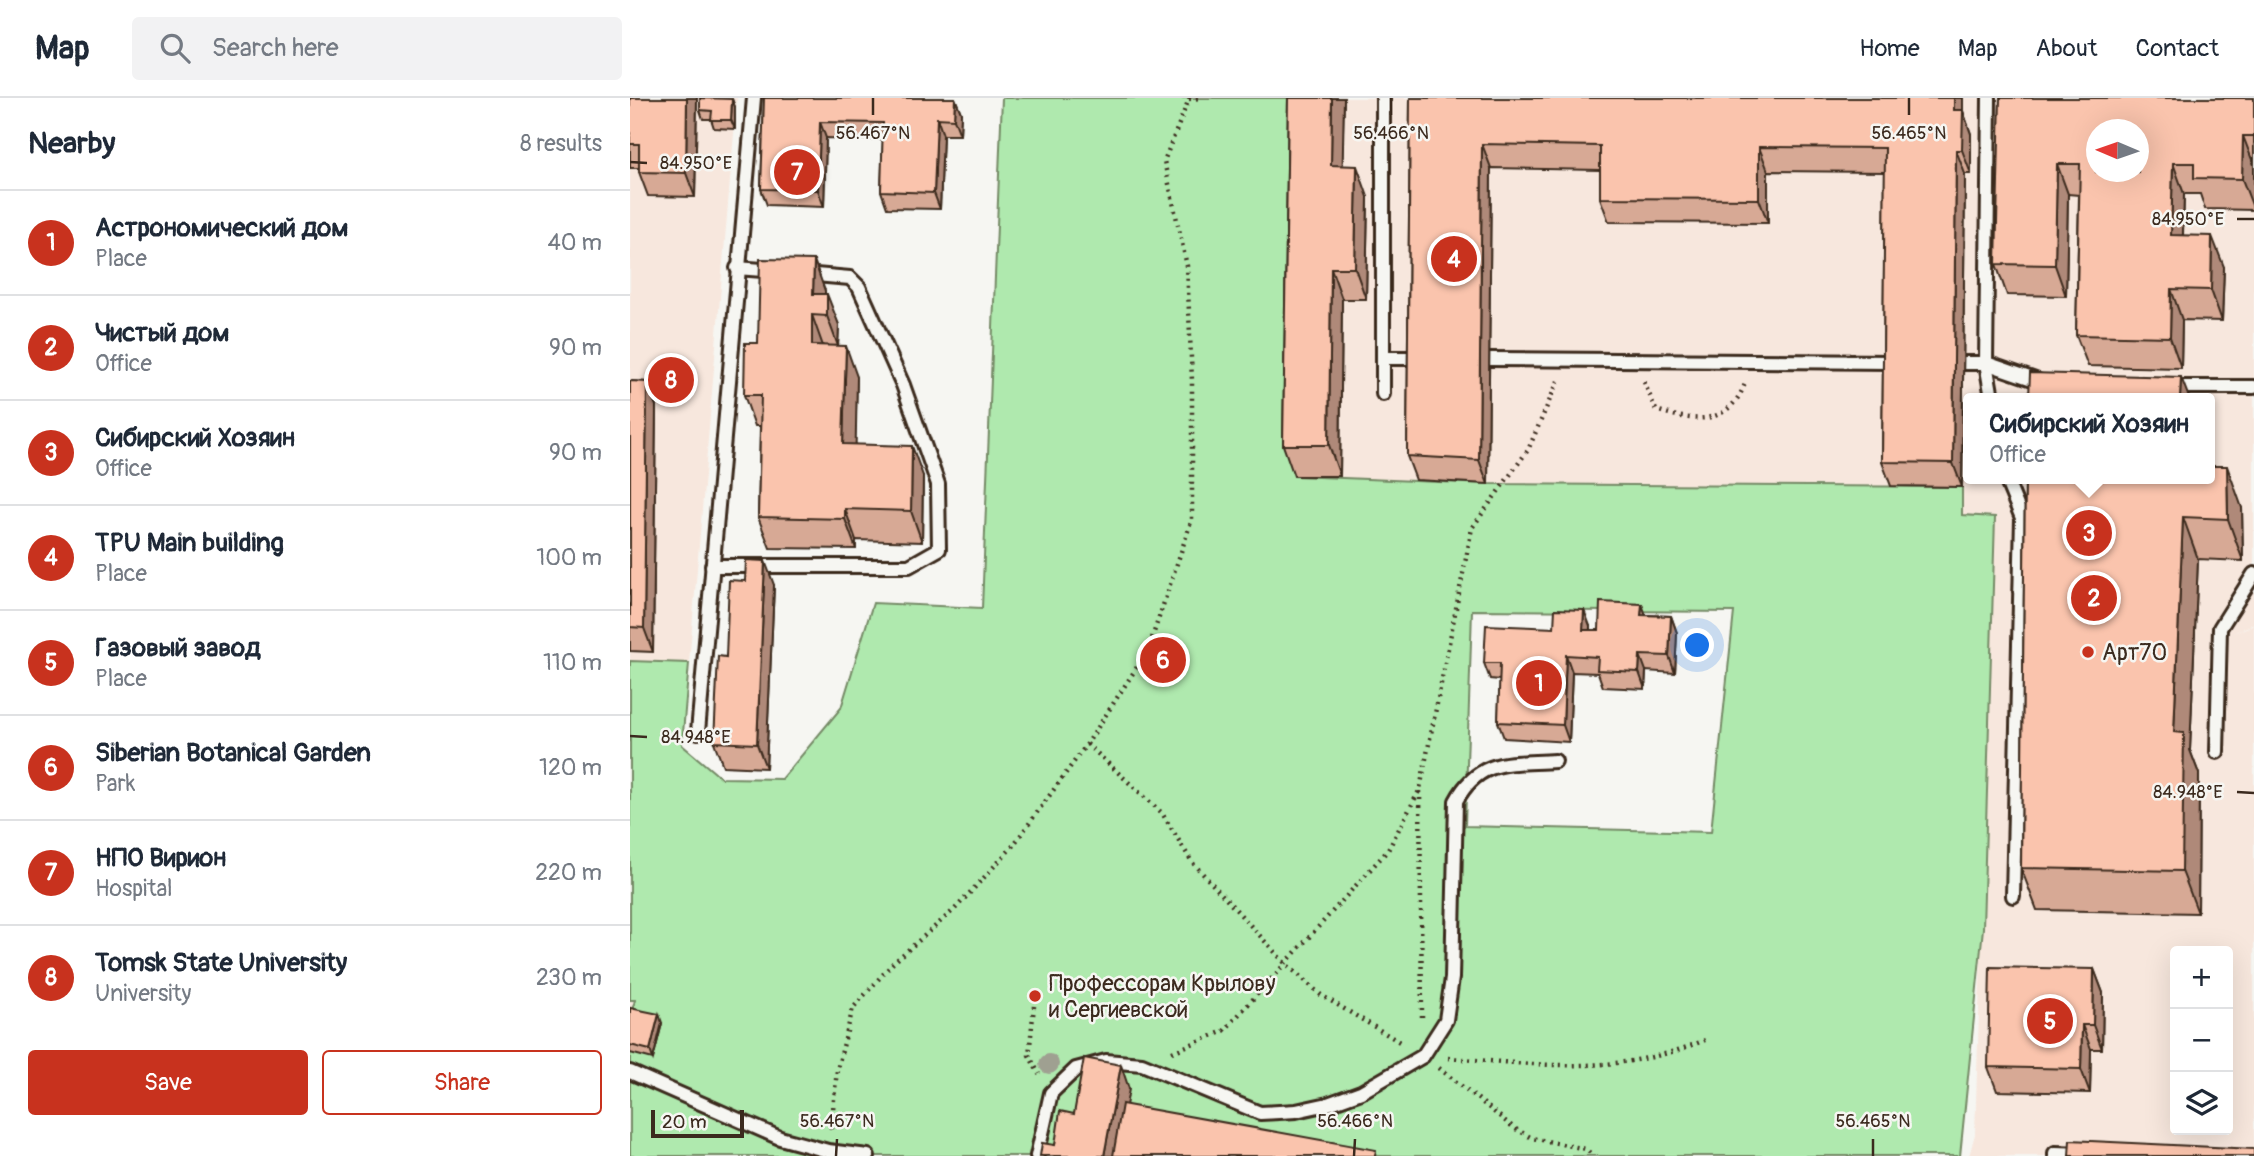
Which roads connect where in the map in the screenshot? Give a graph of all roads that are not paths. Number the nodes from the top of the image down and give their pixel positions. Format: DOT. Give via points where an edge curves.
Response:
graph roads {
  1 [pos="754,98"];
  2 [pos="1383,98"];
  3 [pos="1989,98"];
  4 [pos="737,268"];
  5 [pos="1383,358"];
  6 [pos="1417,358"];
  7 [pos="1489,359"];
  8 [pos="1892,362"];
  9 [pos="1963,363"];
  10 [pos="1986,363"];
  11 [pos="2053,386"];
  12 [pos="2160,387"];
  13 [pos="2254,387"];
  14 [pos="1991,393"];
  15 [pos="1383,394"];
  16 [pos="2008,484"];
  17 [pos="712,566"];
  18 [pos="2254,574"];
  19 [pos="698,732"];
  20 [pos="2217,752"];
  21 [pos="1555,761"];
  22 [pos="2013,896"];
  23 [pos="630,1072"];
  24 [pos="2096,1154"];
  25 [pos="868,1156"];
  26 [pos="1037,1156"];
  27 [pos="2055,1156"];
  1 -- 4 [label="lane"];
  2 -- 5 [label="lane"];
  3 -- 10 [label="lane"];
  4 -- 17 [label="lane"];
  4 -- 17 [label="lane" via="850,278 859,287 903,384 938,484 939,549 909,566"];
  5 -- 6 [label="lane"];
  5 -- 15 [label="lane"];
  7 -- 8 [label="lane"];
  9 -- 10 [label="lane"];
  10 -- 11 [label="lane"];
  10 -- 14 [label="lane"];
  12 -- 13 [label="lane"];
  16 -- 22 [label="lane" via="2022,518"];
  17 -- 19 [label="lane"];
  18 -- 20 [label="lane" via="2220,628"];
  21 -- 26 [label="lane" via="1490,765 1466,783 1456,801 1452,978 1446,1020 1423,1056 1361,1092 1328,1104 1260,1113 1142,1065 1105,1061 1076,1069 1051,1093"];
  23 -- 25 [label="lane" via="780,1138"];
  24 -- 27 [label="lane"];
}
